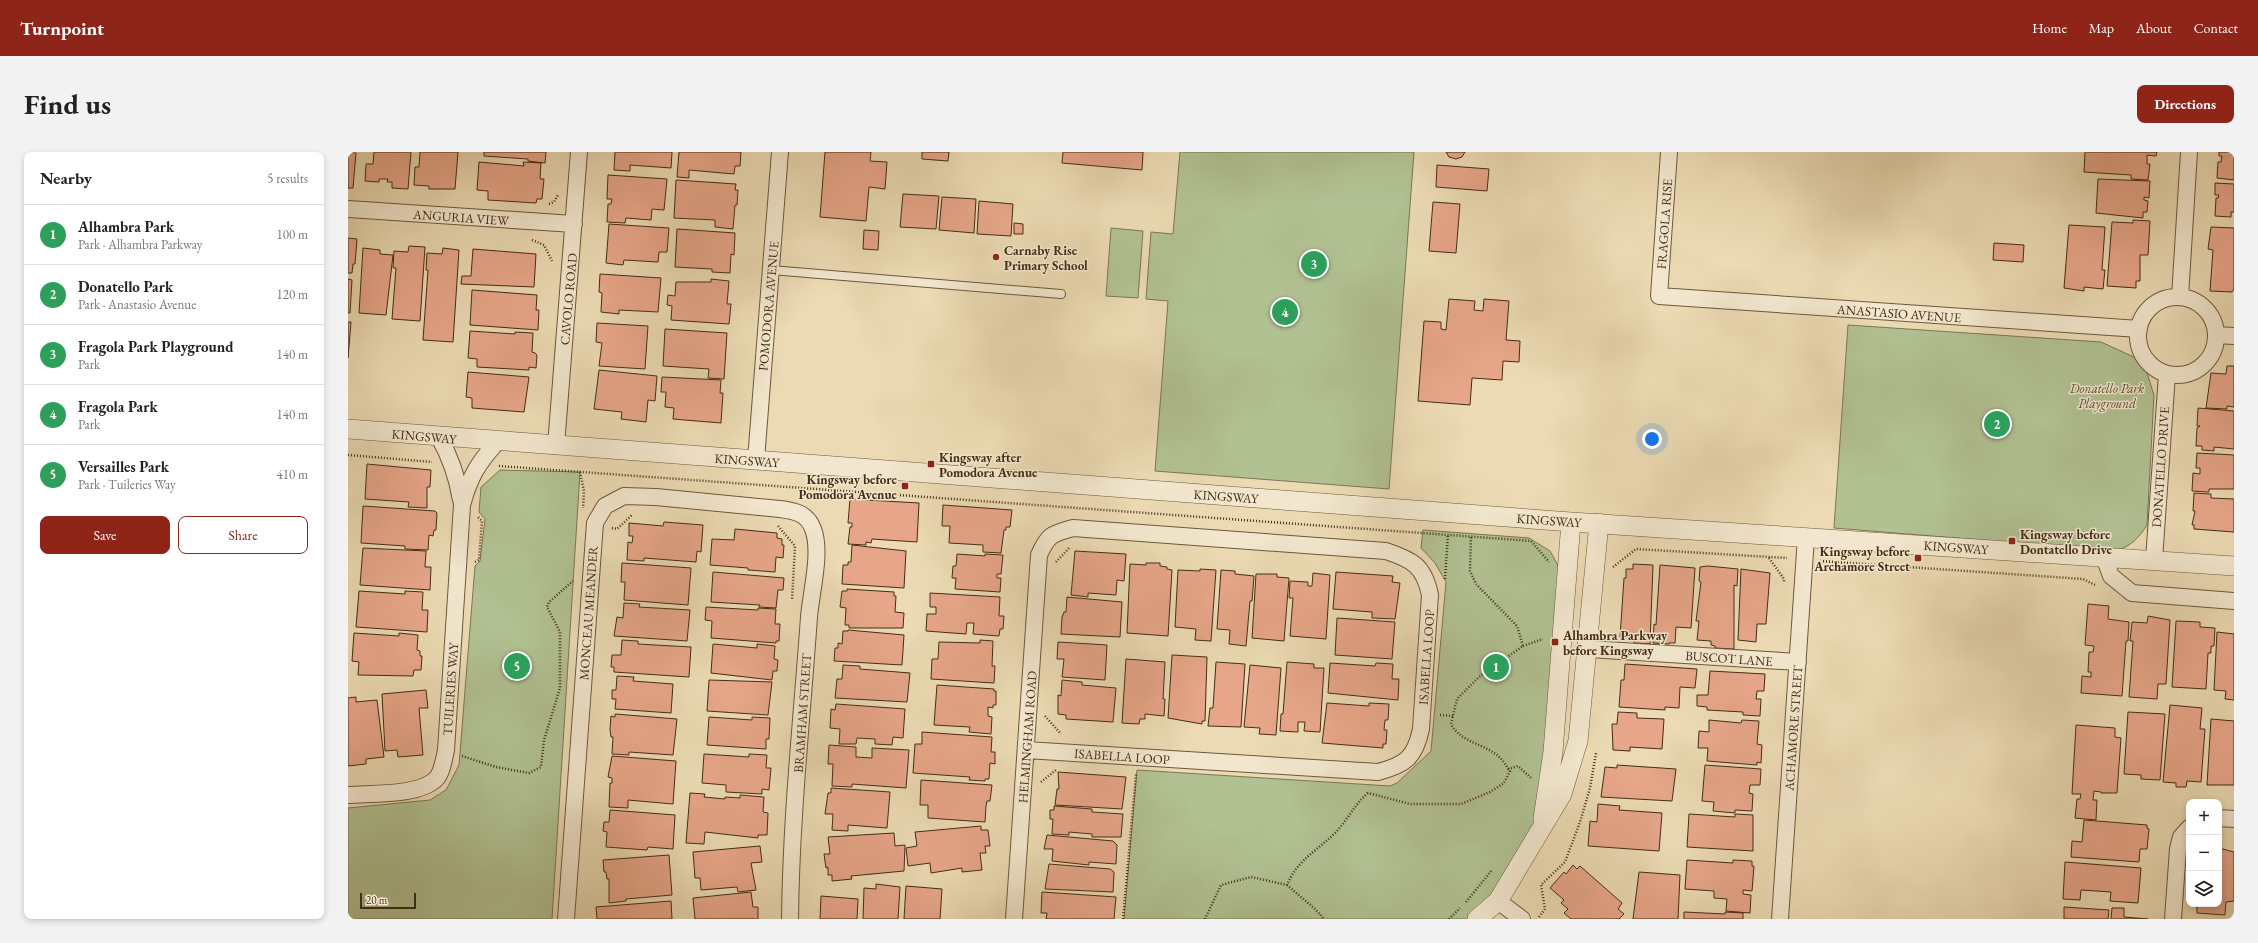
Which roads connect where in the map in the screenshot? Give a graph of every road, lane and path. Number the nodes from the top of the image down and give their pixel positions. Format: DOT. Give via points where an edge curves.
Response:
graph roads {
  1 [pos="580,152"];
  2 [pos="780,152"];
  3 [pos="1669,152"];
  4 [pos="2189,152"];
  5 [pos="561,189"];
  6 [pos="348,209"];
  7 [pos="533,222"];
  8 [pos="574,224"];
  9 [pos="554,267"];
  10 [pos="771,270"];
  11 [pos="1061,294"];
  12 [pos="1659,296"];
  13 [pos="2180,297"];
  14 [pos="2138,329"];
  15 [pos="2217,335"];
  16 [pos="2234,336"];
  17 [pos="2167,374"];
  18 [pos="348,429"];
  19 [pos="440,437"];
  20 [pos="498,441"];
  21 [pos="556,446"];
  22 [pos="348,456"];
  23 [pos="756,460"];
  24 [pos="453,463"];
  25 [pos="478,465"];
  26 [pos="462,505"];
  27 [pos="1078,507"];
  28 [pos="799,512"];
  29 [pos="634,513"];
  30 [pos="1571,522"];
  31 [pos="1599,523"];
  32 [pos="594,527"];
  33 [pos="1077,528"];
  34 [pos="1448,534"];
  35 [pos="1806,537"];
  36 [pos="1038,555"];
  37 [pos="1769,557"];
  38 [pos="2104,557"];
  39 [pos="2154,560"];
  40 [pos="1055,563"];
  41 [pos="592,566"];
  42 [pos="2234,566"];
  43 [pos="1552,568"];
  44 [pos="1444,584"];
  45 [pos="1783,586"];
  46 [pos="2234,601"];
  47 [pos="1548,637"];
  48 [pos="1523,646"];
  49 [pos="1589,649"];
  50 [pos="1798,662"];
  51 [pos="1043,712"];
  52 [pos="1435,715"];
  53 [pos="1453,716"];
  54 [pos="446,750"];
  55 [pos="1026,750"];
  56 [pos="1062,753"];
  57 [pos="1136,767"];
  58 [pos="1508,768"];
  59 [pos="1537,783"];
  60 [pos="348,795"];
  61 [pos="2222,818"];
  62 [pos="2234,819"];
  63 [pos="1541,830"];
  64 [pos="2186,831"];
  65 [pos="1493,869"];
  66 [pos="1287,885"];
  67 [pos="1498,902"];
  68 [pos="566,919"];
  69 [pos="790,919"];
  70 [pos="1014,919"];
  71 [pos="1123,919"];
  72 [pos="1324,919"];
  73 [pos="1449,919"];
  74 [pos="1477,919"];
  75 [pos="1522,919"];
  76 [pos="1780,919"];
  77 [pos="2173,919"];
  1 -- 8 [label="street, CAVOLO ROAD"];
  2 -- 10 [label="street, POMODORA AVENUE"];
  3 -- 12 [label="street, FRAGOLA RISE"];
  4 -- 13 [label="street"];
  5 -- 7 [label="path" via="554,202 534,211"];
  6 -- 7 [label="street, ANGURIA VIEW"];
  7 -- 8 [label="street, ANGURIA VIEW"];
  7 -- 9 [label="path" via="532,240 544,245"];
  8 -- 21 [label="street, CAVOLO ROAD"];
  10 -- 11 [label="lane"];
  10 -- 23 [label="street, POMODORA AVENUE"];
  12 -- 14 [label="street, ANASTASIO AVENUE"];
  13 -- 14 [label="street" via="2158,302 2142,318"];
  13 -- 15 [label="street" via="2191,299 2210,313"];
  14 -- 17 [label="street" via="2140,346 2147,362"];
  15 -- 16 [label="street"];
  15 -- 17 [label="street" via="2215,347 2202,368 2185,374"];
  17 -- 39 [label="street, DONATELLO DRIVE"];
  18 -- 19 [label="street, KINGSWAY"];
  19 -- 20 [label="street, KINGSWAY"];
  19 -- 24 [label="street, TUILERIES WAY"];
  20 -- 21 [label="street, KINGSWAY"];
  20 -- 25 [label="street, TUILERIES WAY"];
  21 -- 23 [label="street, KINGSWAY"];
  22 -- 24 [label="path"];
  23 -- 30 [label="street, KINGSWAY"];
  24 -- 26 [label="street, TUILERIES WAY"];
  25 -- 26 [label="street, TUILERIES WAY" via="469,481"];
  25 -- 27 [label="path"];
  26 -- 54 [label="street, TUILERIES WAY"];
  27 -- 33 [label="path"];
  27 -- 34 [label="path"];
  28 -- 32 [label="street, MONCEAU MEANDER" via="656,496 624,496 604,506"];
  28 -- 69 [label="street, BRAMHAM STREET" via="814,530 816,553 810,602 791,865"];
  29 -- 32 [label="path" via="617,529"];
  30 -- 31 [label="street, KINGSWAY"];
  30 -- 63 [label="street" via="1553,752"];
  31 -- 35 [label="street, KINGSWAY"];
  31 -- 49 [label="street"];
  32 -- 41 [label="street, MONCEAU MEANDER"];
  33 -- 36 [label="street, ISABELLA LOOP" via="1057,532 1046,539"];
  33 -- 40 [label="path" via="1077,539"];
  33 -- 56 [label="street, ISABELLA LOOP" via="1386,551 1406,557 1420,567 1430,595 1426,658 1421,729 1417,747 1408,760 1394,768 1378,772"];
  34 -- 43 [label="path" via="1531,541"];
  34 -- 44 [label="path"];
  35 -- 38 [label="street, KINGSWAY"];
  35 -- 50 [label="street, ACHAMORE STREET"];
  36 -- 55 [label="street, HELMINGHAM ROAD"];
  37 -- 45 [label="path" via="1784,579"];
  38 -- 39 [label="street, KINGSWAY"];
  38 -- 46 [label="street" via="2111,576 2132,593"];
  39 -- 42 [label="street, KINGSWAY"];
  41 -- 54 [label="path" via="549,602 547,607 560,632 560,688 544,740 542,767 529,773 496,767"];
  41 -- 68 [label="street, MONCEAU MEANDER"];
  47 -- 48 [label="path"];
  49 -- 50 [label="street, BUSCOT LANE"];
  49 -- 63 [label="street" via="1578,741 1562,794"];
  50 -- 76 [label="street, ACHAMORE STREET"];
  51 -- 56 [label="path" via="1061,734"];
  52 -- 53 [label="path"];
  54 -- 60 [label="street, TUILERIES WAY" via="444,764 436,779 420,789"];
  55 -- 56 [label="street, ISABELLA LOOP"];
  55 -- 70 [label="street, HELMINGHAM ROAD"];
  57 -- 71 [label="path"];
  58 -- 59 [label="path" via="1518,766"];
  61 -- 62 [label="street"];
  63 -- 67 [label="street"];
  64 -- 77 [label="street" via="2181,837 2178,849"];
  65 -- 73 [label="path"];
  66 -- 72 [label="path"];
  67 -- 74 [label="street"];
  67 -- 75 [label="street"];
}
